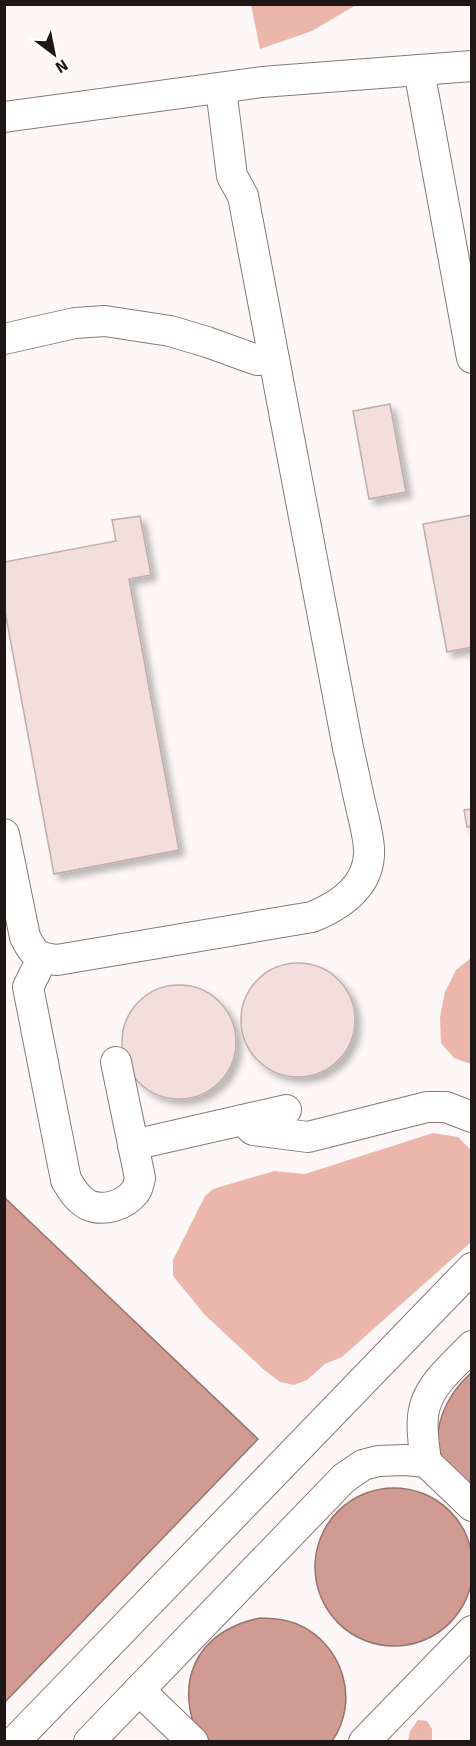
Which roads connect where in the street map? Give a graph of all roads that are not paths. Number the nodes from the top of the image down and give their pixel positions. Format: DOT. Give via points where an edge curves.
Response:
graph roads {
  1 [pos="471,66"];
  2 [pos="419,70"];
  3 [pos="221,89"];
  4 [pos="4,117"];
  5 [pos="4,339"];
  6 [pos="273,358"];
  7 [pos="471,358"];
  8 [pos="4,834"];
  9 [pos="42,958"];
  10 [pos="116,1062"];
  11 [pos="286,1110"];
  12 [pos="471,1117"];
  13 [pos="243,1120"];
  14 [pos="133,1145"];
  15 [pos="471,1268"];
  16 [pos="471,1346"];
  17 [pos="426,1462"];
  18 [pos="471,1506"];
  19 [pos="471,1631"];
  20 [pos="139,1690"];
  21 [pos="14,1742"];
  22 [pos="89,1742"];
  23 [pos="193,1742"];
  24 [pos="364,1742"];
  1 -- 2 [label="lane"];
  2 -- 3 [label="lane" via="262,82"];
  2 -- 7 [label="lane"];
  3 -- 4 [label="lane"];
  3 -- 6 [label="lane" via="232,176 243,196"];
  5 -- 6 [label="lane" via="75,323 105,321 170,331 256,360"];
  6 -- 9 [label="lane" via="368,839 364,874 344,901 312,917 57,960"];
  8 -- 9 [label="lane" via="25,937"];
  9 -- 14 [label="lane" via="27,987 66,1180 75,1195 102,1208 118,1205 136,1191 140,1178"];
  10 -- 14 [label="lane"];
  11 -- 13 [label="lane"];
  12 -- 13 [label="lane" via="446,1107 427,1107 308,1137 253,1130"];
  13 -- 14 [label="lane"];
  15 -- 21 [label="lane"];
  16 -- 17 [label="lane" via="445,1374 425,1406"];
  17 -- 18 [label="lane"];
  17 -- 20 [label="lane" via="378,1461 363,1465 344,1478"];
  19 -- 24 [label="lane"];
  20 -- 22 [label="lane"];
  20 -- 23 [label="lane"];
}
